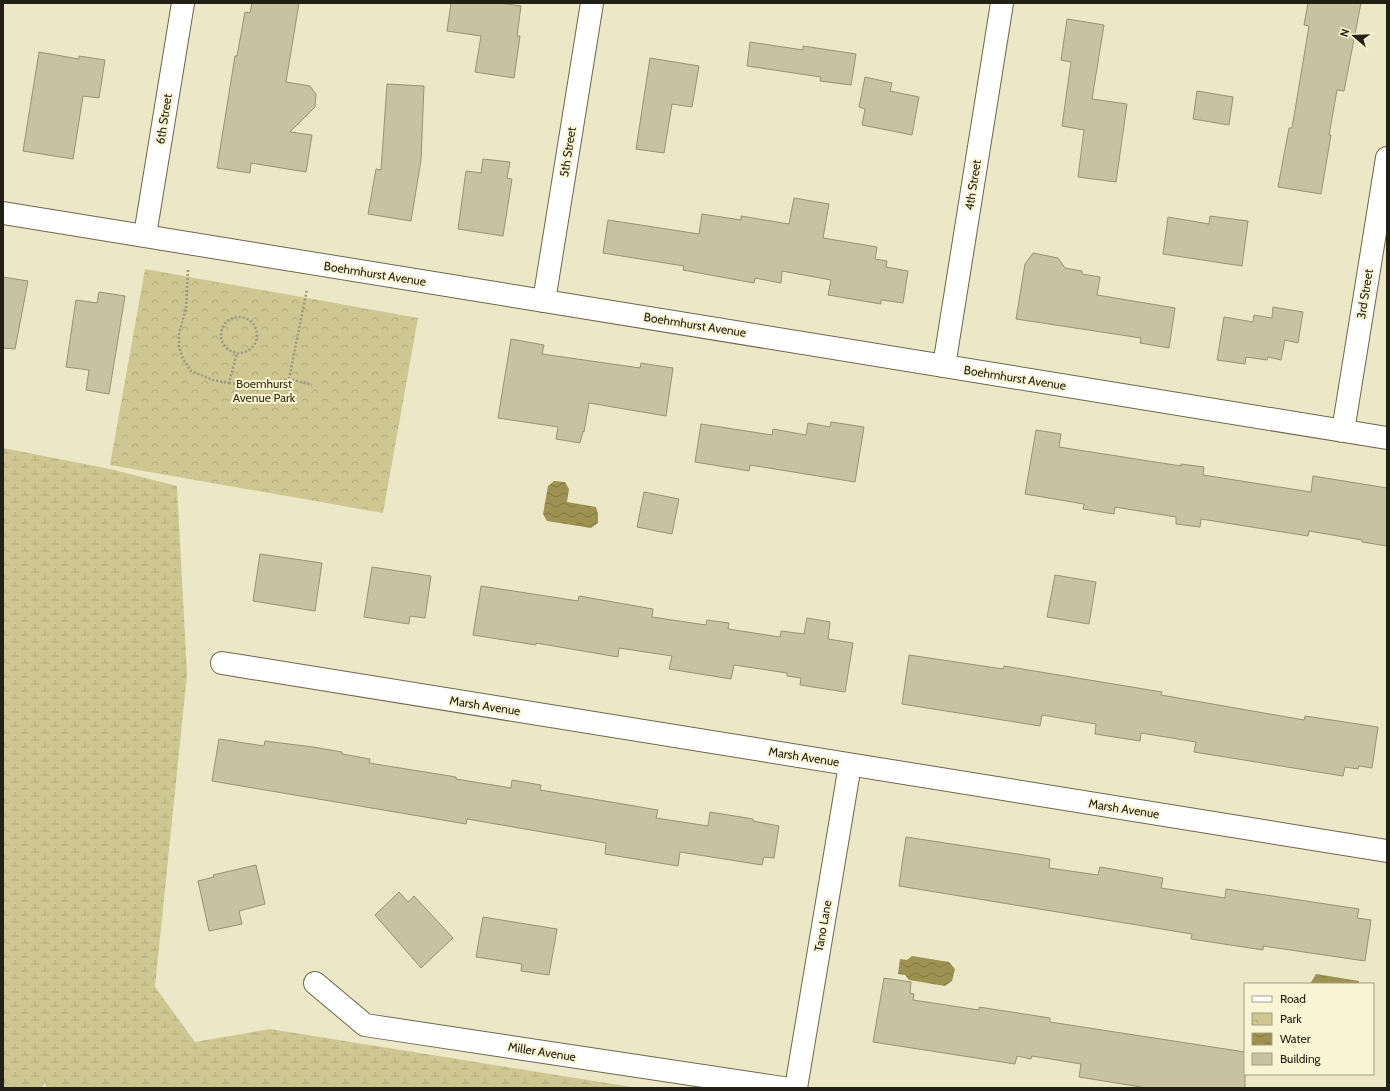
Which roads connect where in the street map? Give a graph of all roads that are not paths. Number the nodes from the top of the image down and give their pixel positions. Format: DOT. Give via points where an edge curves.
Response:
graph roads {
  1 [pos="183,3"];
  2 [pos="592,3"];
  3 [pos="1002,3"];
  4 [pos="1387,158"];
  5 [pos="3,213"];
  6 [pos="145,236"];
  7 [pos="544,301"];
  8 [pos="944,366"];
  9 [pos="1342,431"];
  10 [pos="1387,438"];
  11 [pos="222,663"];
  12 [pos="850,765"];
  13 [pos="1387,851"];
  14 [pos="315,983"];
  15 [pos="783,1088"];
  16 [pos="796,1088"];
  1 -- 6 [label="street, 6th Street"];
  2 -- 7 [label="street, 5th Street"];
  3 -- 8 [label="street, 4th Street"];
  4 -- 9 [label="street, 3rd Street"];
  5 -- 6 [label="street, Boehmhurst Avenue"];
  6 -- 7 [label="street, Boehmhurst Avenue"];
  7 -- 8 [label="street, Boehmhurst Avenue"];
  8 -- 9 [label="street, Boehmhurst Avenue"];
  9 -- 10 [label="street, Boehmhurst Avenue"];
  11 -- 12 [label="street, Marsh Avenue"];
  12 -- 13 [label="street, Marsh Avenue"];
  12 -- 16 [label="street, Tano Lane"];
  14 -- 15 [label="street, Miller Avenue" via="365,1025"];
}
